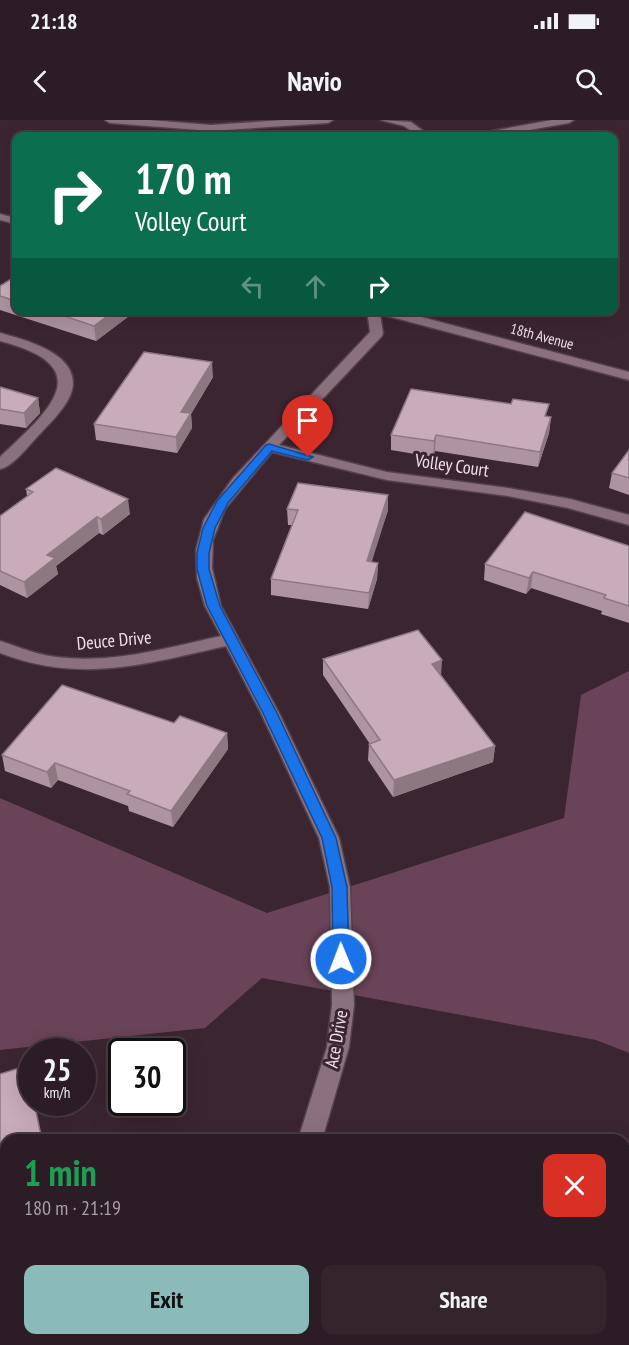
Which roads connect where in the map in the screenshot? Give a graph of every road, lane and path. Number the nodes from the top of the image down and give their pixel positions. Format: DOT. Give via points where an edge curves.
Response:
graph roads {
  1 [pos="110,120"];
  2 [pos="328,120"];
  3 [pos="386,120"];
  4 [pos="569,120"];
  5 [pos="188,124"];
  6 [pos="419,132"];
  7 [pos="503,132"];
  8 [pos="374,315"];
  9 [pos="397,315"];
  10 [pos="0,337"];
  11 [pos="629,376"];
  12 [pos="269,447"];
  13 [pos="0,465"];
  14 [pos="629,520"];
  15 [pos="231,639"];
  16 [pos="0,647"];
  17 [pos="312,1134"];
  1 -- 5 [label="street"];
  2 -- 5 [label="street" via="238,127"];
  3 -- 6 [label="street" via="407,124"];
  4 -- 7 [label="street"];
  8 -- 12 [label="street, Ace Drive" via="377,333"];
  9 -- 11 [label="street, 18th Avenue"];
  10 -- 13 [label="street" via="46,353 58,361 65,378 64,394 56,406"];
  12 -- 14 [label="street, Volley Court" via="387,476 507,492"];
  12 -- 15 [label="street, Ace Drive" via="223,501 209,528 203,553 207,589"];
  15 -- 16 [label="street, Deuce Drive" via="148,658 98,664 50,661"];
  15 -- 17 [label="street, Ace Drive" via="329,838 339,887 343,1005 338,1047"];
}
